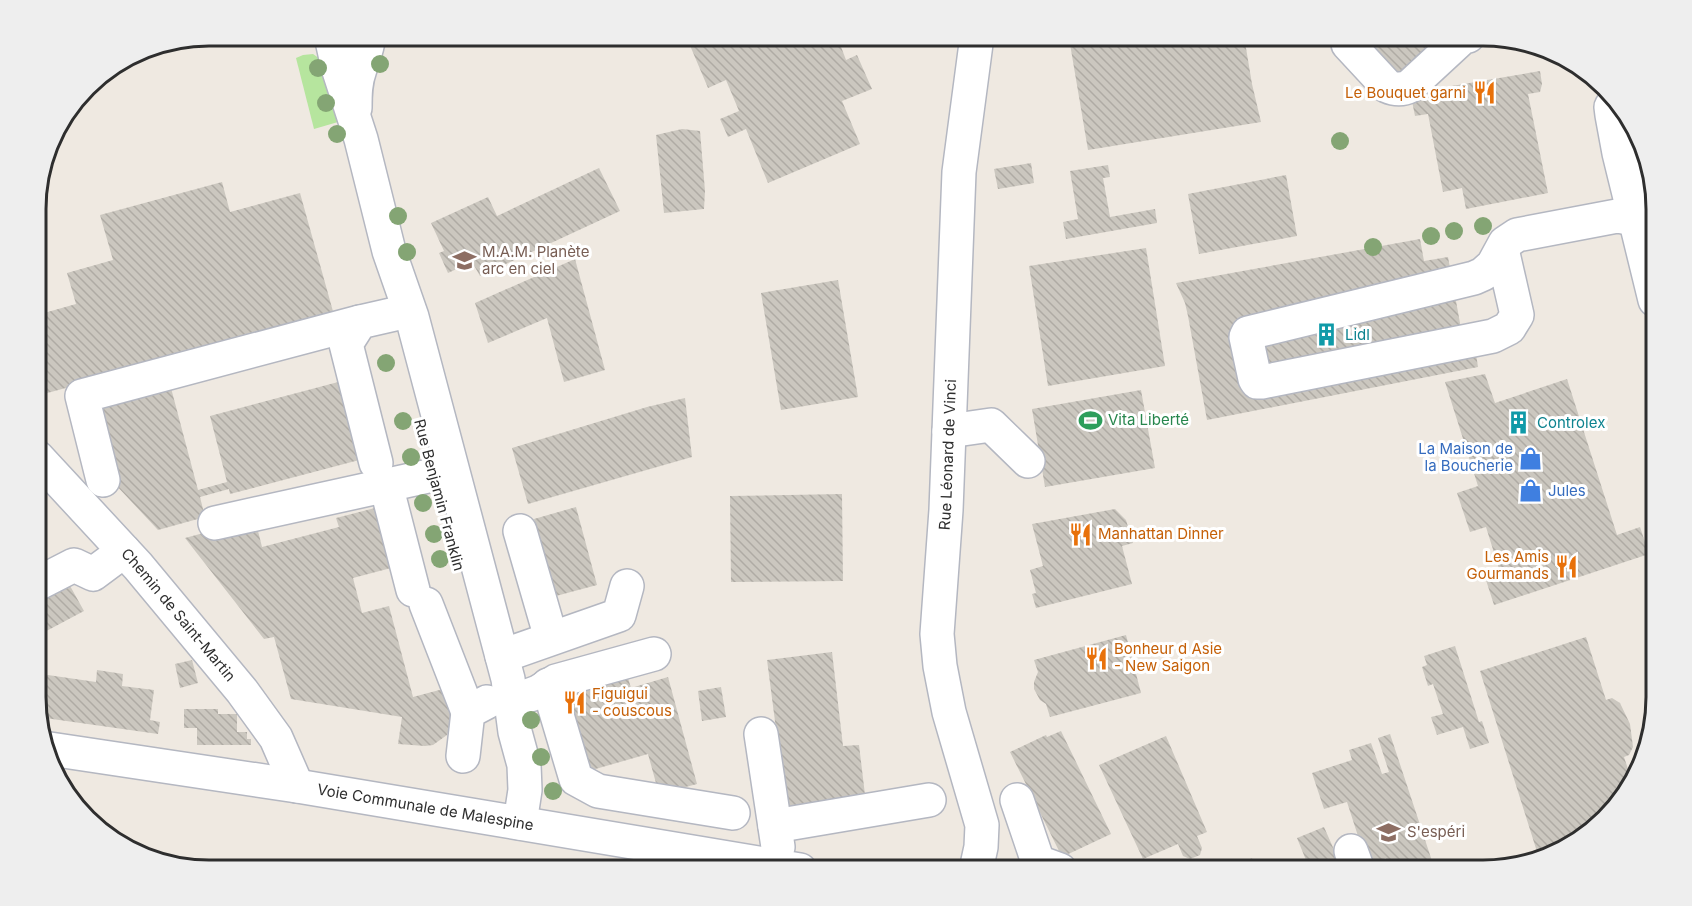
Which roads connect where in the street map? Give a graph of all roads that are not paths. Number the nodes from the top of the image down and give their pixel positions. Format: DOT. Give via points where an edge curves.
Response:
graph roads {
  1 [pos="333,46"];
  2 [pos="365,46"];
  3 [pos="976,46"];
  4 [pos="1350,46"];
  5 [pos="1453,46"];
  6 [pos="1611,110"];
  7 [pos="354,116"];
  8 [pos="1635,219"];
  9 [pos="1502,249"];
  10 [pos="389,251"];
  11 [pos="1646,264"];
  12 [pos="395,314"];
  13 [pos="360,322"];
  14 [pos="949,431"];
  15 [pos="1028,461"];
  16 [pos="46,474"];
  17 [pos="381,474"];
  18 [pos="433,475"];
  19 [pos="103,480"];
  20 [pos="215,523"];
  21 [pos="520,531"];
  22 [pos="124,551"];
  23 [pos="46,579"];
  24 [pos="627,586"];
  25 [pos="550,638"];
  26 [pos="654,654"];
  27 [pos="501,656"];
  28 [pos="548,686"];
  29 [pos="508,710"];
  30 [pos="468,712"];
  31 [pos="761,734"];
  32 [pos="56,750"];
  33 [pos="463,756"];
  34 [pos="297,786"];
  35 [pos="929,800"];
  36 [pos="1017,800"];
  37 [pos="733,813"];
  38 [pos="520,823"];
  39 [pos="775,826"];
  40 [pos="978,859"];
  41 [pos="1037,859"];
  42 [pos="740,860"];
  43 [pos="787,860"];
  1 -- 7 [label="street"];
  2 -- 7 [label="street" via="355,89"];
  3 -- 14 [label="street, Rue Léonard de Vinci" via="959,172"];
  4 -- 5 [label="street" via="1387,86 1395,89 1410,86"];
  6 -- 8 [label="street"];
  7 -- 10 [label="street, Rue Benjamin Franklin"];
  8 -- 9 [label="street" via="1617,216 1525,233 1510,239"];
  8 -- 11 [label="street"];
  9 -- 9 [label="street" via="1493,265 1474,278 1248,333 1254,379 1262,382 1343,366 1493,336 1509,328 1517,315"];
  10 -- 12 [label="street, Rue Benjamin Franklin"];
  10 -- 27 [label="street, Rue Benjamin Franklin" via="412,317"];
  12 -- 13 [label="street"];
  12 -- 18 [label="street, Rue Benjamin Franklin"];
  13 -- 17 [label="street" via="346,344"];
  13 -- 19 [label="street" via="82,396"];
  14 -- 15 [label="street" via="991,425"];
  14 -- 40 [label="street, Rue Léonard de Vinci" via="937,634 949,712 982,825"];
  16 -- 22 [label="street, Chemin de Saint-Martin"];
  17 -- 18 [label="street"];
  17 -- 20 [label="street"];
  17 -- 30 [label="street" via="420,597"];
  18 -- 29 [label="street, Rue Benjamin Franklin" via="491,686"];
  21 -- 25 [label="street"];
  22 -- 23 [label="street" via="93,574 74,565"];
  22 -- 34 [label="street, Chemin de Saint-Martin" via="242,691 276,738"];
  24 -- 25 [label="street" via="619,615"];
  25 -- 27 [label="street"];
  26 -- 28 [label="street"];
  27 -- 29 [label="street, Rue Benjamin Franklin" via="508,679"];
  28 -- 29 [label="street"];
  28 -- 37 [label="street" via="576,779 598,791"];
  29 -- 30 [label="street"];
  29 -- 38 [label="street, Rue Benjamin Franklin" via="524,765"];
  30 -- 33 [label="street"];
  31 -- 39 [label="street"];
  32 -- 34 [label="street, Voie Communale de Malespine"];
  34 -- 38 [label="street, Voie Communale de Malespine"];
  35 -- 39 [label="street"];
  36 -- 41 [label="street"];
  38 -- 42 [label="street, Voie Communale de Malespine"];
  39 -- 43 [label="street"];
}
